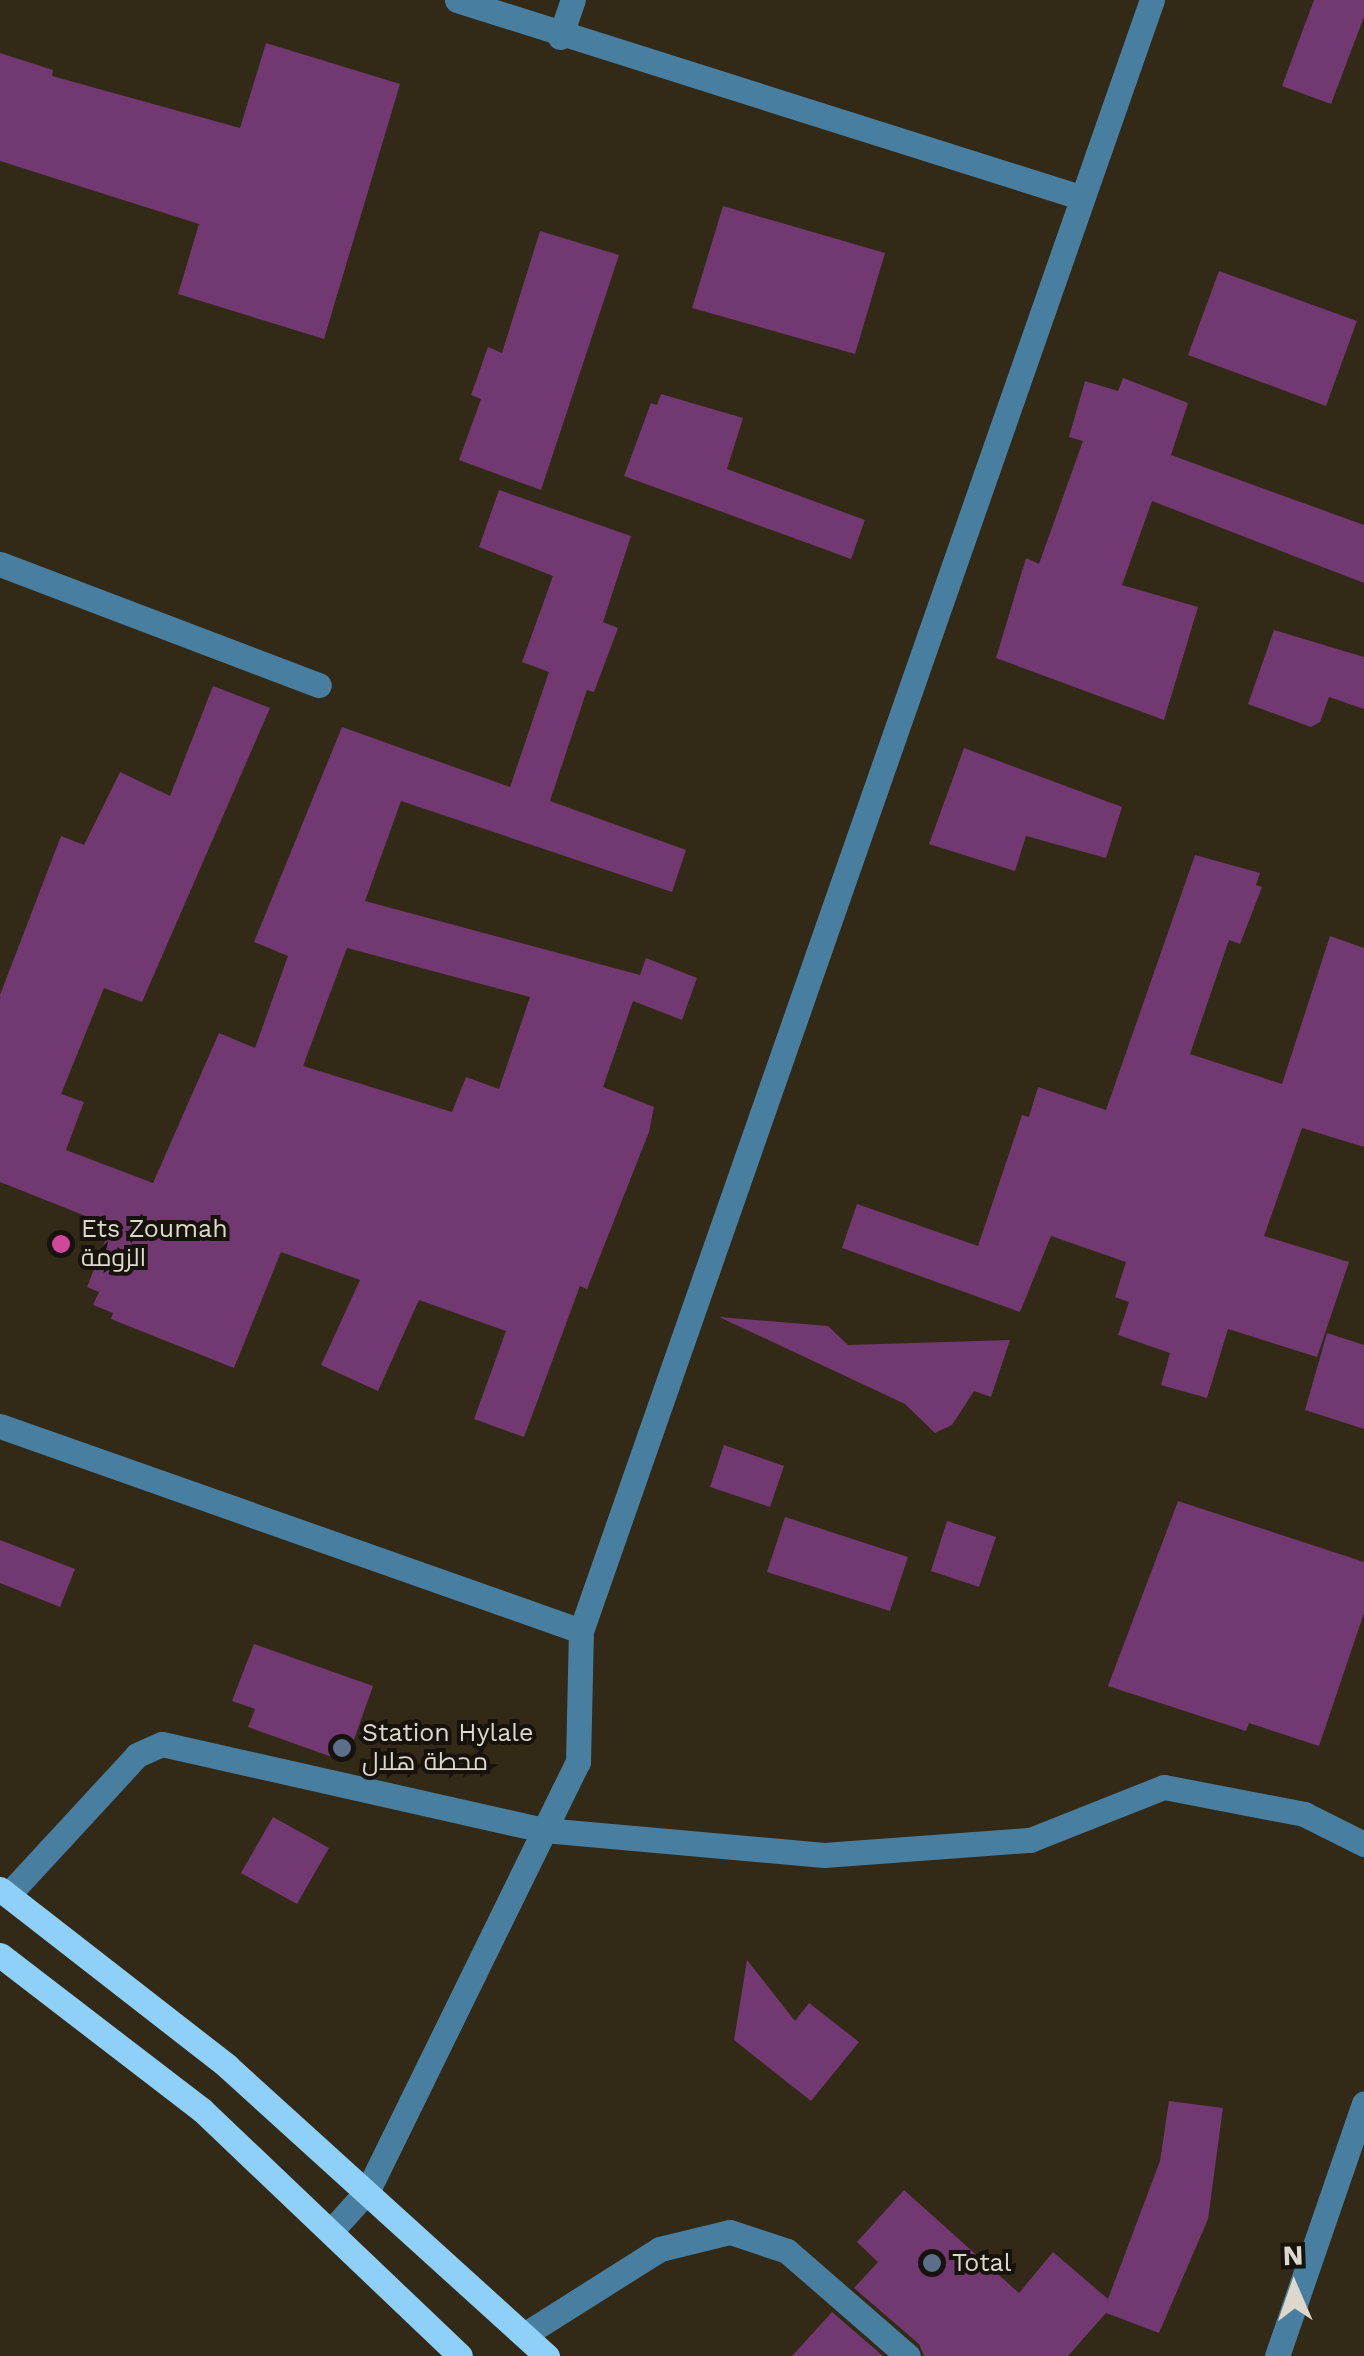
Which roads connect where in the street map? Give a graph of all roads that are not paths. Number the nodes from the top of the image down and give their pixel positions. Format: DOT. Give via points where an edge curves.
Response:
graph roads {
  1 [pos="457,0"];
  2 [pos="573,0"];
  3 [pos="1152,0"];
  4 [pos="560,37"];
  5 [pos="1080,197"];
  6 [pos="0,564"];
  7 [pos="319,685"];
  8 [pos="0,1426"];
  9 [pos="581,1631"];
  10 [pos="544,1830"];
  11 [pos="1364,1844"];
  12 [pos="4,1892"];
  13 [pos="0,1955"];
  14 [pos="1364,2104"];
  15 [pos="368,2190"];
  16 [pos="333,2229"];
  17 [pos="527,2333"];
  18 [pos="460,2356"];
  19 [pos="547,2356"];
  20 [pos="908,2356"];
  21 [pos="1277,2356"];
  1 -- 4 [label="street"];
  2 -- 4 [label="street"];
  3 -- 5 [label="street"];
  4 -- 5 [label="street"];
  5 -- 9 [label="street"];
  6 -- 7 [label="street"];
  8 -- 9 [label="street"];
  9 -- 10 [label="street" via="578,1762"];
  10 -- 11 [label="street" via="824,1856 1030,1840 1164,1787 1304,1814"];
  10 -- 12 [label="street" via="162,1744 137,1754"];
  10 -- 15 [label="street"];
  12 -- 15 [label="main road" via="226,2066"];
  13 -- 16 [label="main road" via="202,2110"];
  14 -- 21 [label="street"];
  15 -- 16 [label="street"];
  15 -- 17 [label="main road"];
  16 -- 18 [label="main road"];
  17 -- 19 [label="main road"];
  17 -- 20 [label="street" via="660,2249 730,2232 787,2251"];
}
